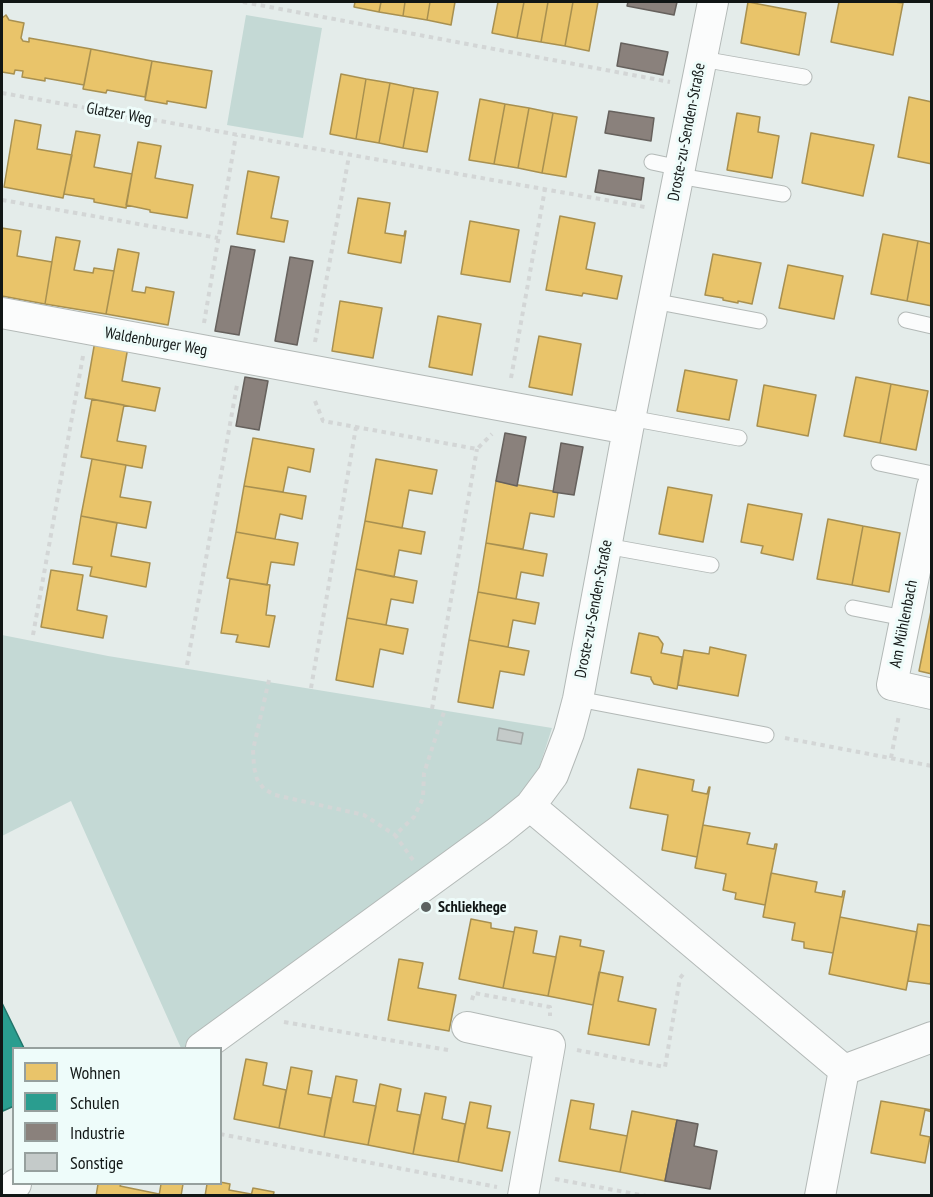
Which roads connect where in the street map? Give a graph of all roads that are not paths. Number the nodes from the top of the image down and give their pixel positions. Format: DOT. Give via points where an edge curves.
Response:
graph roads {
  1 [pos="713,2"];
  2 [pos="702,58"];
  3 [pos="804,77"];
  4 [pos="670,169"];
  5 [pos="783,194"];
  6 [pos="653,302"];
  7 [pos="2,313"];
  8 [pos="906,320"];
  9 [pos="759,321"];
  10 [pos="932,326"];
  11 [pos="629,423"];
  12 [pos="739,438"];
  13 [pos="879,464"];
  14 [pos="932,474"];
  15 [pos="932,487"];
  16 [pos="926,544"];
  17 [pos="606,546"];
  18 [pos="711,565"];
  19 [pos="853,608"];
  20 [pos="904,618"];
  21 [pos="918,691"];
  22 [pos="578,699"];
  23 [pos="766,735"];
  24 [pos="530,806"];
  25 [pos="467,1027"];
  26 [pos="932,1037"];
  27 [pos="202,1047"];
  28 [pos="844,1070"];
  29 [pos="15,1185"];
  30 [pos="525,1187"];
  31 [pos="2,1195"];
  32 [pos="820,1196"];
  1 -- 2 [label="street, Droste-zu-Senden-Straße"];
  2 -- 3 [label="lane"];
  2 -- 4 [label="street, Droste-zu-Senden-Straße"];
  4 -- 5 [label="lane"];
  4 -- 6 [label="street, Droste-zu-Senden-Straße"];
  6 -- 9 [label="lane"];
  6 -- 11 [label="street, Droste-zu-Senden-Straße"];
  7 -- 11 [label="street, Waldenburger Weg" via="506,407"];
  8 -- 10 [label="lane"];
  11 -- 12 [label="lane"];
  11 -- 17 [label="street, Droste-zu-Senden-Straße"];
  13 -- 14 [label="lane"];
  15 -- 16 [label="street, Am Mühlenbach"];
  16 -- 20 [label="street, Am Mühlenbach"];
  17 -- 18 [label="lane"];
  17 -- 22 [label="street, Droste-zu-Senden-Straße"];
  19 -- 20 [label="lane"];
  20 -- 21 [label="street, Am Mühlenbach" via="892,685"];
  22 -- 23 [label="lane"];
  22 -- 24 [label="street, Droste-zu-Senden-Straße" via="553,775"];
  24 -- 27 [label="street, Droste-zu-Senden-Straße"];
  24 -- 28 [label="street"];
  25 -- 30 [label="street" via="550,1045"];
  26 -- 28 [label="street"];
  28 -- 32 [label="street"];
  29 -- 31 [label="street"];
}
